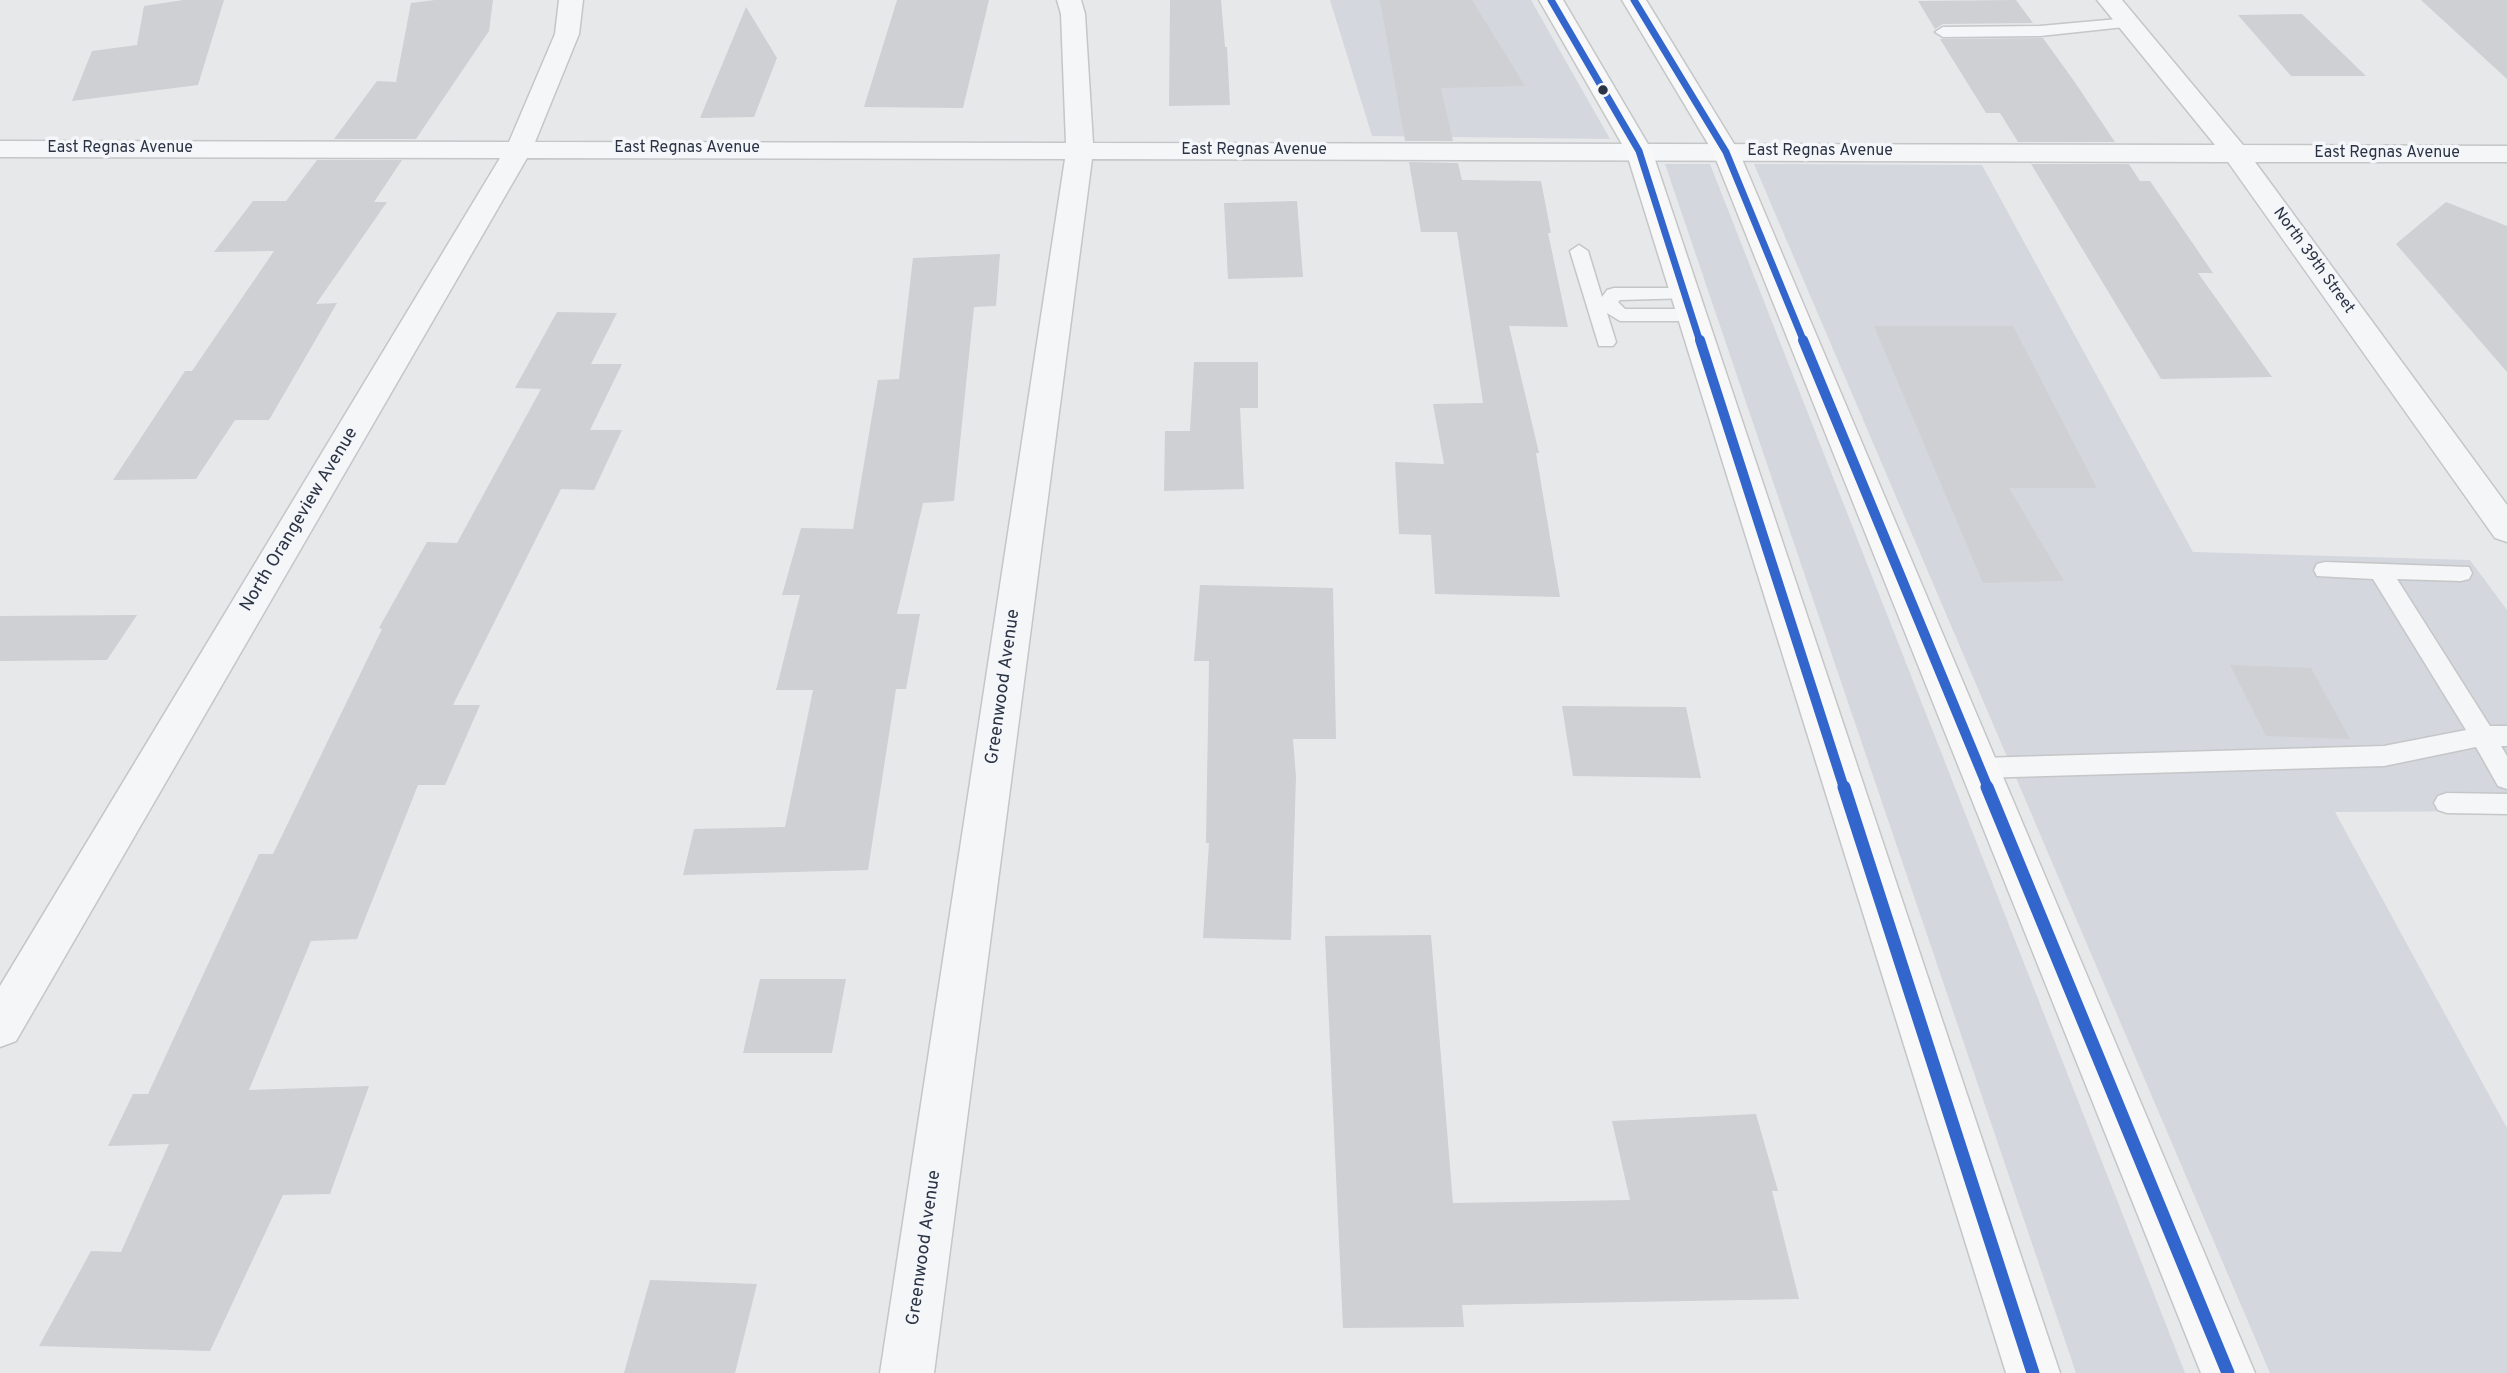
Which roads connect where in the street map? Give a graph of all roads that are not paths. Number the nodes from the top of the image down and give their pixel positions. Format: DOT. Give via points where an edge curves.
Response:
graph roads {
  1 [pos="572,0"];
  2 [pos="1069,0"];
  3 [pos="1550,0"];
  4 [pos="1634,0"];
  5 [pos="2109,0"];
  6 [pos="2129,23"];
  7 [pos="1943,32"];
  8 [pos="0,149"];
  9 [pos="519,149"];
  10 [pos="1080,151"];
  11 [pos="1639,151"];
  12 [pos="1726,152"];
  13 [pos="2236,154"];
  14 [pos="2507,154"];
  15 [pos="1579,251"];
  16 [pos="1601,303"];
  17 [pos="1688,304"];
  18 [pos="1606,342"];
  19 [pos="2507,530"];
  20 [pos="2325,570"];
  21 [pos="2379,571"];
  22 [pos="2461,573"];
  23 [pos="2495,736"];
  24 [pos="1979,768"];
  25 [pos="2507,779"];
  26 [pos="2447,803"];
  27 [pos="2507,804"];
  28 [pos="0,1027"];
  29 [pos="908,1373"];
  30 [pos="2033,1373"];
  31 [pos="2228,1373"];
  1 -- 9 [label="street, North Orangeview Avenue" via="567,34"];
  2 -- 10 [label="street, Greenwood Avenue"];
  3 -- 11 [label="main road"];
  4 -- 12 [label="main road"];
  5 -- 6 [label="street, North 39th Street"];
  6 -- 7 [label="lane" via="2040,31"];
  6 -- 13 [label="street, North 39th Street"];
  8 -- 9 [label="street, East Regnas Avenue"];
  9 -- 10 [label="street, East Regnas Avenue"];
  9 -- 28 [label="street, North Orangeview Avenue"];
  10 -- 11 [label="street, East Regnas Avenue"];
  10 -- 29 [label="street, Greenwood Avenue"];
  11 -- 12 [label="street, East Regnas Avenue"];
  11 -- 17 [label="main road"];
  12 -- 13 [label="street, East Regnas Avenue"];
  12 -- 24 [label="main road"];
  13 -- 14 [label="street, East Regnas Avenue"];
  13 -- 19 [label="street, North 39th Street"];
  15 -- 16 [label="lane"];
  16 -- 17 [label="lane" via="1620,315"];
  16 -- 18 [label="lane"];
  17 -- 30 [label="main road"];
  20 -- 21 [label="lane"];
  21 -- 22 [label="lane"];
  21 -- 23 [label="lane"];
  23 -- 24 [label="lane" via="2384,756"];
  23 -- 25 [label="lane"];
  24 -- 31 [label="main road"];
  26 -- 27 [label="lane"];
}
